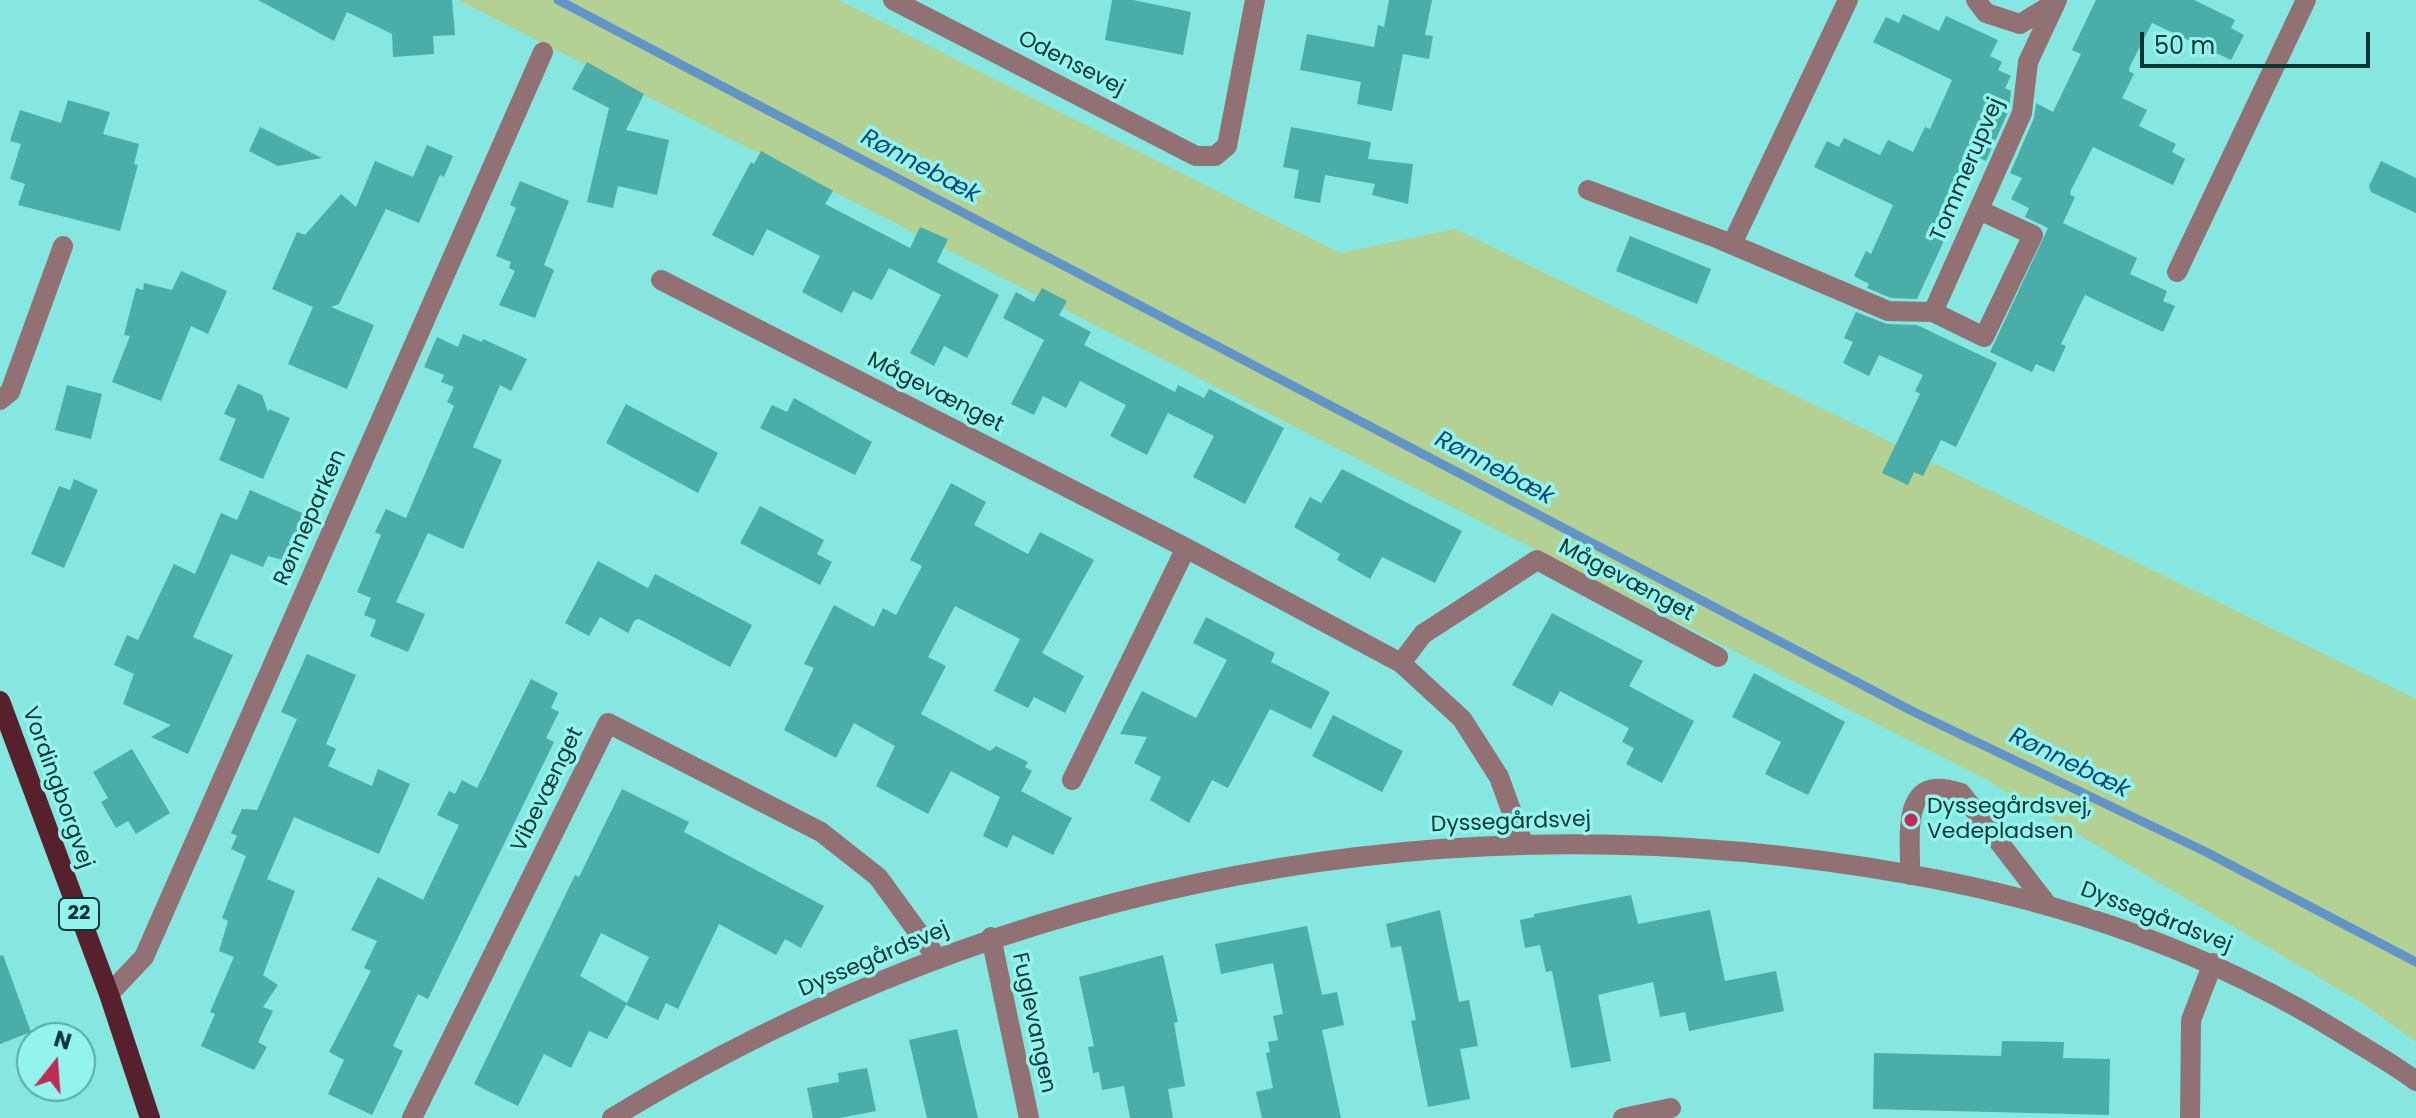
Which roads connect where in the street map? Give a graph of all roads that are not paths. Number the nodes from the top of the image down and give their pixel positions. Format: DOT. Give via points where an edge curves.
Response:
graph roads {
  1 [pos="893,0"];
  2 [pos="1255,0"];
  3 [pos="1848,0"];
  4 [pos="1976,0"];
  5 [pos="2306,0"];
  6 [pos="2057,1"];
  7 [pos="543,52"];
  8 [pos="1588,190"];
  9 [pos="1979,210"];
  10 [pos="1732,244"];
  11 [pos="63,246"];
  12 [pos="2177,272"];
  13 [pos="661,280"];
  14 [pos="1933,312"];
  15 [pos="0,400"];
  16 [pos="1186,548"];
  17 [pos="1718,657"];
  18 [pos="1401,663"];
  19 [pos="0,701"];
  20 [pos="1072,780"];
  21 [pos="1523,843"];
  22 [pos="1910,875"];
  23 [pos="2046,903"];
  24 [pos="991,937"];
  25 [pos="937,958"];
  26 [pos="2213,963"];
  27 [pos="109,994"];
  28 [pos="2416,1081"];
  29 [pos="1671,1108"];
  30 [pos="150,1118"];
  31 [pos="412,1118"];
  32 [pos="612,1118"];
  33 [pos="1029,1118"];
  34 [pos="1623,1118"];
  35 [pos="2190,1118"];
  1 -- 2 [label="street, Odensevej" via="1196,156 1215,156 1227,146"];
  3 -- 10 [label="street"];
  4 -- 6 [label="street" via="1986,13 2020,24"];
  5 -- 12 [label="street"];
  6 -- 9 [label="street, Tommerupvej" via="2028,62 2022,113"];
  7 -- 27 [label="street, Rønneparken" via="144,957"];
  8 -- 10 [label="street"];
  9 -- 14 [label="street, Tommerupvej"];
  9 -- 14 [label="street" via="2033,235 1984,337"];
  10 -- 14 [label="street" via="1888,311"];
  11 -- 15 [label="street" via="10,392"];
  13 -- 16 [label="street, Mågevænget"];
  16 -- 18 [label="street, Mågevænget"];
  16 -- 20 [label="street"];
  17 -- 18 [label="street, Mågevænget" via="1537,560 1423,634"];
  18 -- 21 [label="street, Mågevænget" via="1462,719 1499,777"];
  19 -- 27 [label="main road, Vordingborgvej / 22"];
  21 -- 22 [label="street, Dyssegårdsvej" via="1769,852"];
  21 -- 24 [label="street, Dyssegårdsvej" via="1388,852 1263,869"];
  22 -- 23 [label="street, Dyssegårdsvej"];
  22 -- 23 [label="street" via="1911,806 1922,792 1942,787 1961,793"];
  23 -- 26 [label="street, Dyssegårdsvej"];
  24 -- 25 [label="street, Dyssegårdsvej"];
  24 -- 33 [label="street, Fuglevangen"];
  25 -- 31 [label="street, Vibevænget" via="878,877 821,832 608,723"];
  25 -- 32 [label="street, Dyssegårdsvej" via="839,997"];
  26 -- 28 [label="street, Dyssegårdsvej" via="2304,1010"];
  26 -- 35 [label="street" via="2191,1020"];
  27 -- 30 [label="main road, Vordingborgvej / 22"];
  29 -- 34 [label="street"];
}
